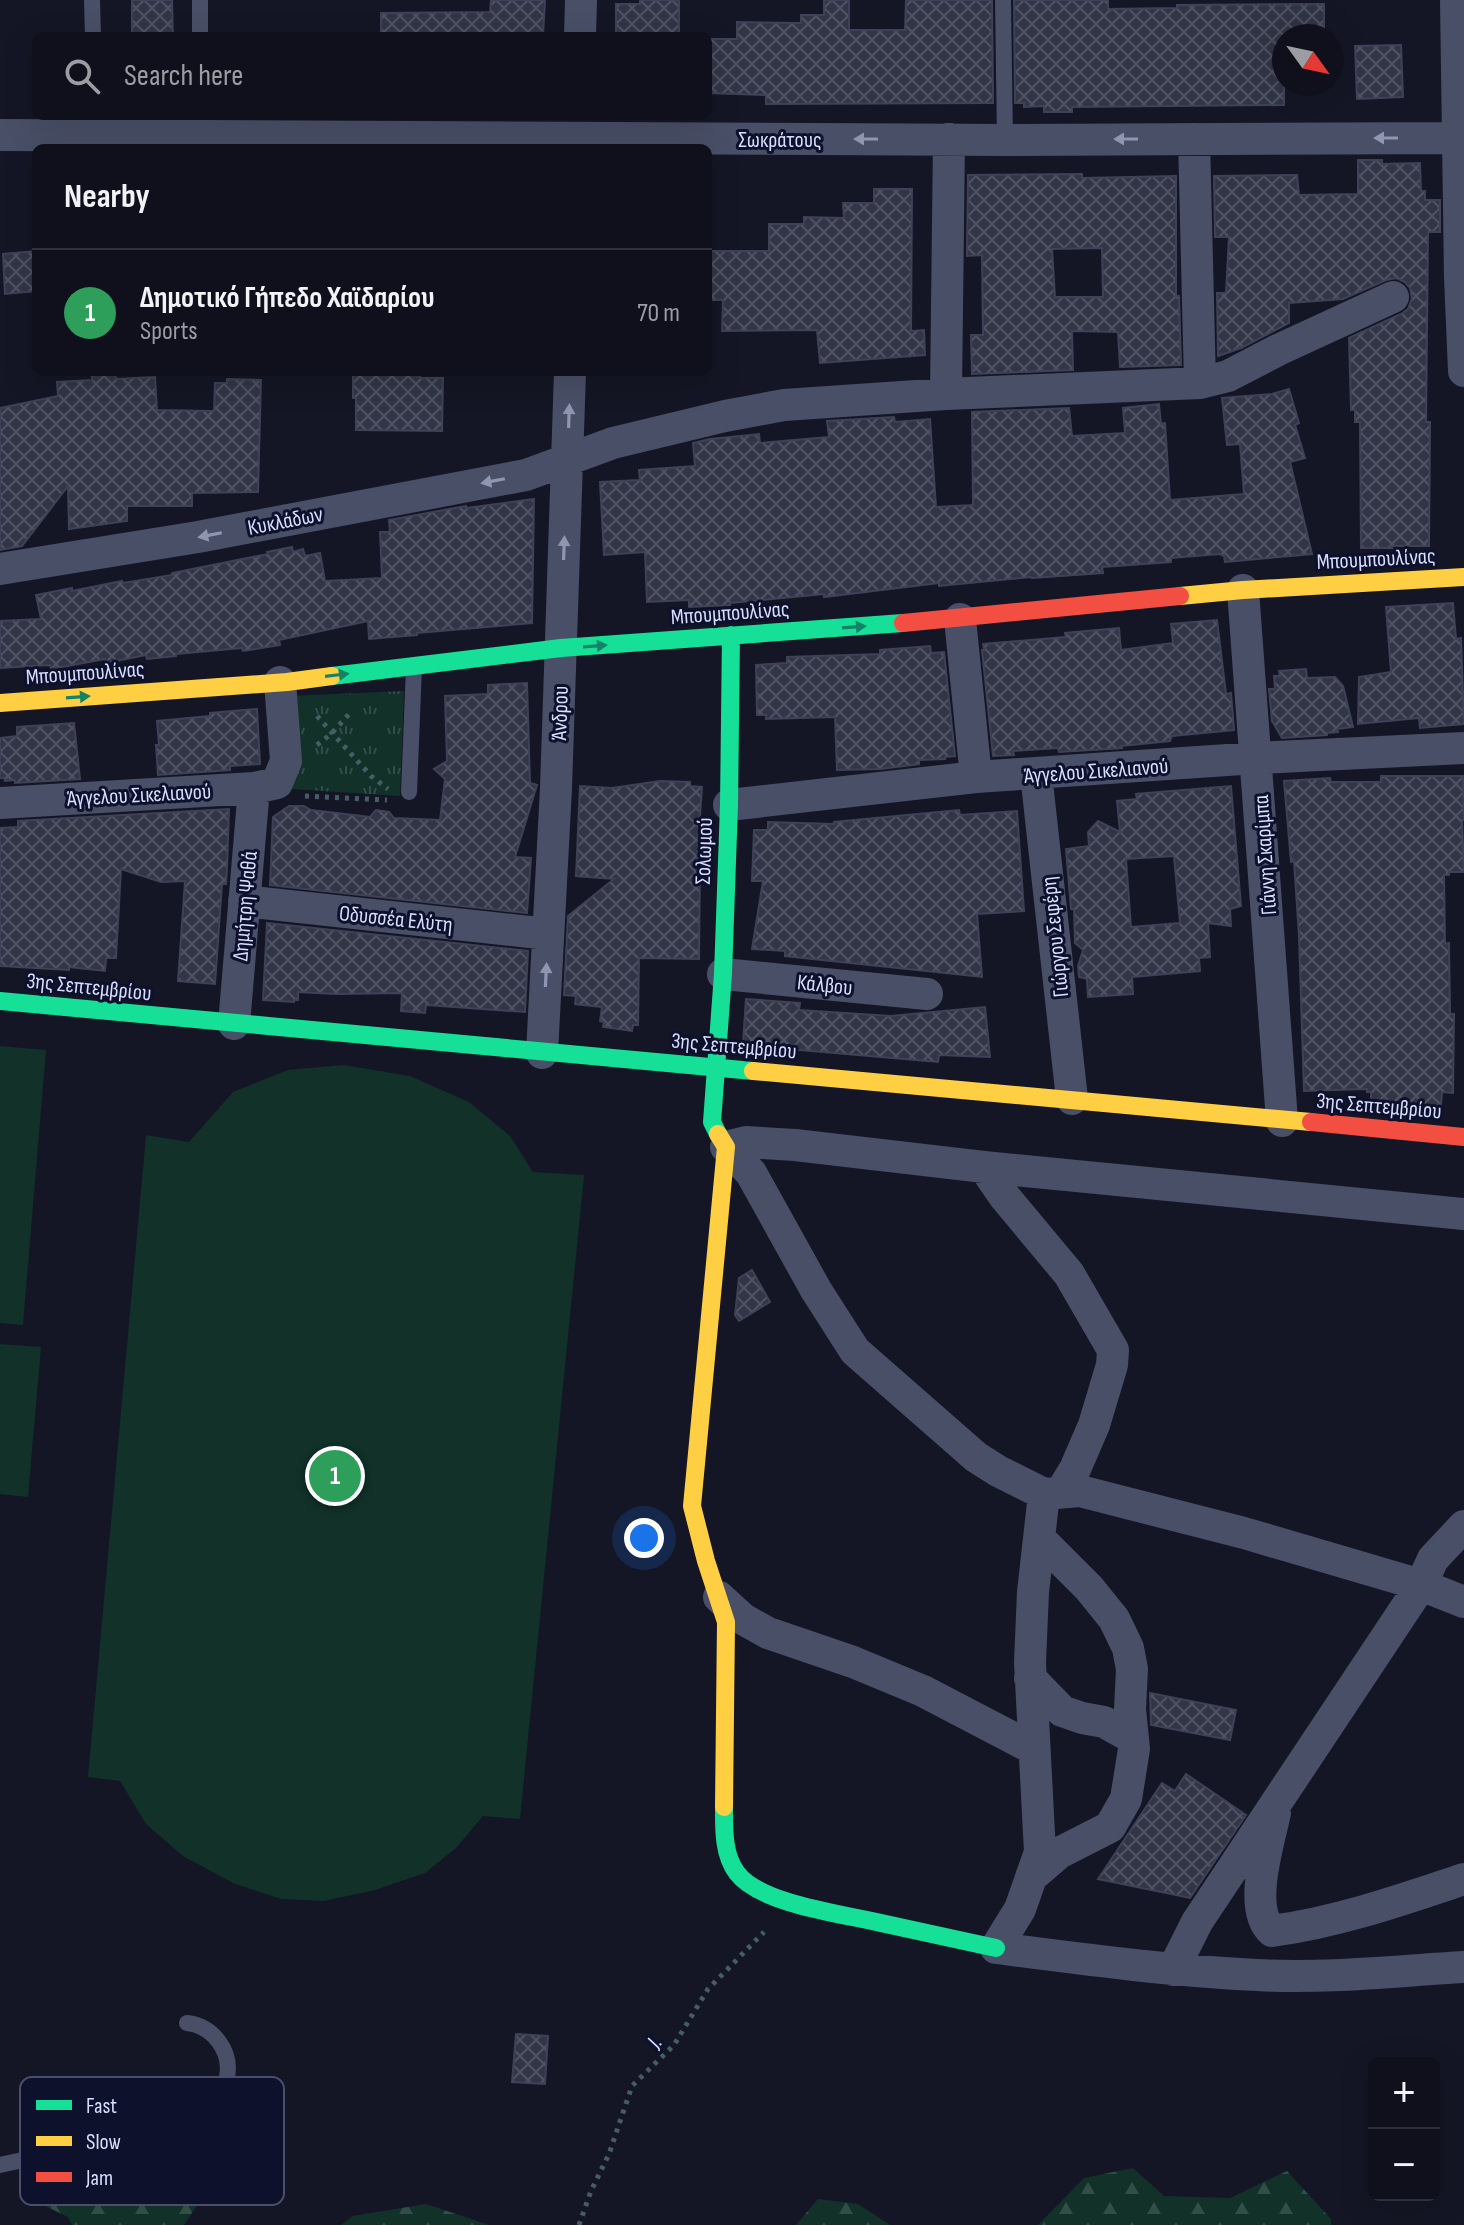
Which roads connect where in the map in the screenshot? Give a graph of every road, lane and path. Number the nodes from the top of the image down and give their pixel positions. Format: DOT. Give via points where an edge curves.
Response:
graph roads {
  1 [pos="92,0"];
  2 [pos="200,0"];
  3 [pos="581,0"];
  4 [pos="1003,0"];
  5 [pos="1456,0"];
  6 [pos="93,32"];
  7 [pos="200,32"];
  8 [pos="580,32"];
  9 [pos="93,126"];
  10 [pos="202,126"];
  11 [pos="578,134"];
  12 [pos="0,135"];
  13 [pos="1461,138"];
  14 [pos="949,139"];
  15 [pos="1194,139"];
  16 [pos="1005,140"];
  17 [pos="1393,297"];
  18 [pos="1464,371"];
  19 [pos="570,376"];
  20 [pos="1200,383"];
  21 [pos="946,394"];
  22 [pos="567,460"];
  23 [pos="0,569"];
  24 [pos="1464,577"];
  25 [pos="1243,590"];
  26 [pos="960,619"];
  27 [pos="731,635"];
  28 [pos="561,648"];
  29 [pos="414,666"];
  30 [pos="284,682"];
  31 [pos="0,703"];
  32 [pos="351,712"];
  33 [pos="331,734"];
  34 [pos="1464,748"];
  35 [pos="1257,758"];
  36 [pos="1036,774"];
  37 [pos="976,777"];
  38 [pos="271,781"];
  39 [pos="405,796"];
  40 [pos="0,803"];
  41 [pos="729,805"];
  42 [pos="244,901"];
  43 [pos="548,934"];
  44 [pos="723,974"];
  45 [pos="927,994"];
  46 [pos="0,1001"];
  47 [pos="234,1024"];
  48 [pos="542,1053"];
  49 [pos="717,1068"];
  50 [pos="1072,1099"];
  51 [pos="1282,1121"];
  52 [pos="1464,1137"];
  53 [pos="726,1147"];
  54 [pos="984,1167"];
  55 [pos="1464,1214"];
  56 [pos="1052,1493"];
  57 [pos="1464,1526"];
  58 [pos="1039,1538"];
  59 [pos="1421,1585"];
  60 [pos="719,1597"];
  61 [pos="1464,1602"];
  62 [pos="1030,1678"];
  63 [pos="1133,1738"];
  64 [pos="1034,1749"];
  65 [pos="1278,1798"];
  66 [pos="1031,1877"];
  67 [pos="1464,1879"];
  68 [pos="793,1903"];
  69 [pos="996,1948"];
  70 [pos="1464,1967"];
  71 [pos="1173,1970"];
  72 [pos="187,2023"];
  73 [pos="227,2077"];
  74 [pos="20,2161"];
  75 [pos="0,2165"];
  76 [pos="579,2225"];
  1 -- 6 [label="lane"];
  2 -- 7 [label="lane"];
  3 -- 8 [label="street"];
  4 -- 16 [label="lane"];
  5 -- 13 [label="street"];
  9 -- 10 [label="street, Σωκράτους"];
  9 -- 12 [label="street, Σωκράτους"];
  10 -- 11 [label="street, Σωκράτους"];
  14 -- 11 [label="street, Σωκράτους, one-way"];
  13 -- 15 [label="street, Σωκράτους, one-way"];
  13 -- 18 [label="street"];
  14 -- 16 [label="street, Σωκράτους"];
  14 -- 21 [label="street"];
  15 -- 16 [label="street, Σωκράτους, one-way"];
  15 -- 20 [label="street"];
  17 -- 20 [label="street, Κυκλάδων" via="1228,376"];
  22 -- 19 [label="street, Άνδρου, one-way"];
  20 -- 21 [label="street, Κυκλάδων"];
  21 -- 22 [label="street, Κυκλάδων" via="784,405 613,443"];
  22 -- 23 [label="street, Κυκλάδων, one-way" via="495,481"];
  28 -- 22 [label="street, Άνδρου, one-way"];
  24 -- 25 [label="street, Μπουμπουλίνας"];
  25 -- 26 [label="street, Μπουμπουλίνας"];
  25 -- 35 [label="street, Γιάννη Σκαρίμπα"];
  27 -- 26 [label="street, Μπουμπουλίνας, one-way"];
  26 -- 37 [label="street"];
  28 -- 27 [label="street, Μπουμπουλίνας, one-way"];
  27 -- 41 [label="street, Σολωμού"];
  28 -- 29 [label="street, Μπουμπουλίνας"];
  28 -- 43 [label="street, Άνδρου"];
  30 -- 29 [label="street, Μπουμπουλίνας, one-way"];
  29 -- 39 [label="lane"];
  31 -- 30 [label="street, Μπουμπουλίνας, one-way"];
  30 -- 33 [label="path"];
  30 -- 38 [label="street, Δημήτρη Ψαθά" via="286,761"];
  32 -- 33 [label="path"];
  33 -- 38 [label="path"];
  33 -- 39 [label="path" via="371,776"];
  34 -- 35 [label="street, Άγγελου Σικελιανού"];
  35 -- 36 [label="street, Άγγελου Σικελιανού"];
  35 -- 51 [label="street, Γιάννη Σκαρίμπα"];
  36 -- 37 [label="street, Άγγελου Σικελιανού"];
  36 -- 50 [label="street, Γιώργου Σεφέρη"];
  37 -- 41 [label="street, Άγγελου Σικελιανού"];
  38 -- 39 [label="path" via="290,796 388,801"];
  38 -- 40 [label="street, Άγγελου Σικελιανού"];
  38 -- 42 [label="street, Δημήτρη Ψαθά"];
  41 -- 44 [label="street, Σολωμού"];
  42 -- 43 [label="street, Οδυσσέα Ελύτη"];
  42 -- 47 [label="street, Δημήτρη Ψαθά"];
  48 -- 43 [label="street, Άνδρου, one-way"];
  44 -- 45 [label="street, Κάλβου"];
  44 -- 49 [label="street, Σολωμού"];
  46 -- 47 [label="street, 3ης Σεπτεμβρίου"];
  47 -- 48 [label="street, 3ης Σεπτεμβρίου"];
  48 -- 49 [label="street, 3ης Σεπτεμβρίου"];
  49 -- 50 [label="street, 3ης Σεπτεμβρίου"];
  49 -- 53 [label="street, Σολωμού" via="712,1122"];
  50 -- 51 [label="street, 3ης Σεπτεμβρίου"];
  51 -- 52 [label="street, 3ης Σεπτεμβρίου"];
  53 -- 54 [label="street" via="746,1142 795,1145"];
  53 -- 56 [label="street" via="751,1173 855,1351 976,1457"];
  53 -- 60 [label="street" via="692,1506"];
  54 -- 55 [label="street"];
  54 -- 56 [label="street" via="1069,1274 1113,1350 1094,1425 1075,1469"];
  56 -- 58 [label="street"];
  56 -- 59 [label="street" via="1080,1491"];
  57 -- 59 [label="street" via="1433,1559"];
  58 -- 62 [label="street"];
  58 -- 63 [label="street" via="1098,1598 1128,1648"];
  59 -- 61 [label="street"];
  59 -- 65 [label="street"];
  60 -- 64 [label="street" via="768,1633 923,1691"];
  60 -- 68 [label="street" via="726,1622 724,1832 732,1866 748,1884"];
  62 -- 63 [label="street" via="1062,1711 1104,1722"];
  62 -- 64 [label="street"];
  63 -- 66 [label="street" via="1126,1799 1110,1827 1059,1853"];
  64 -- 66 [label="street" via="1040,1852"];
  65 -- 67 [label="street" via="1259,1900 1272,1931"];
  65 -- 71 [label="street" via="1197,1922"];
  66 -- 69 [label="street" via="1020,1909"];
  68 -- 69 [label="street"];
  68 -- 76 [label="path, J." via="708,1989 674,2045 632,2086"];
  69 -- 71 [label="street"];
  70 -- 71 [label="street" via="1260,1976"];
  72 -- 73 [label="lane" via="215,2036 224,2048"];
  74 -- 75 [label="lane"];
}
